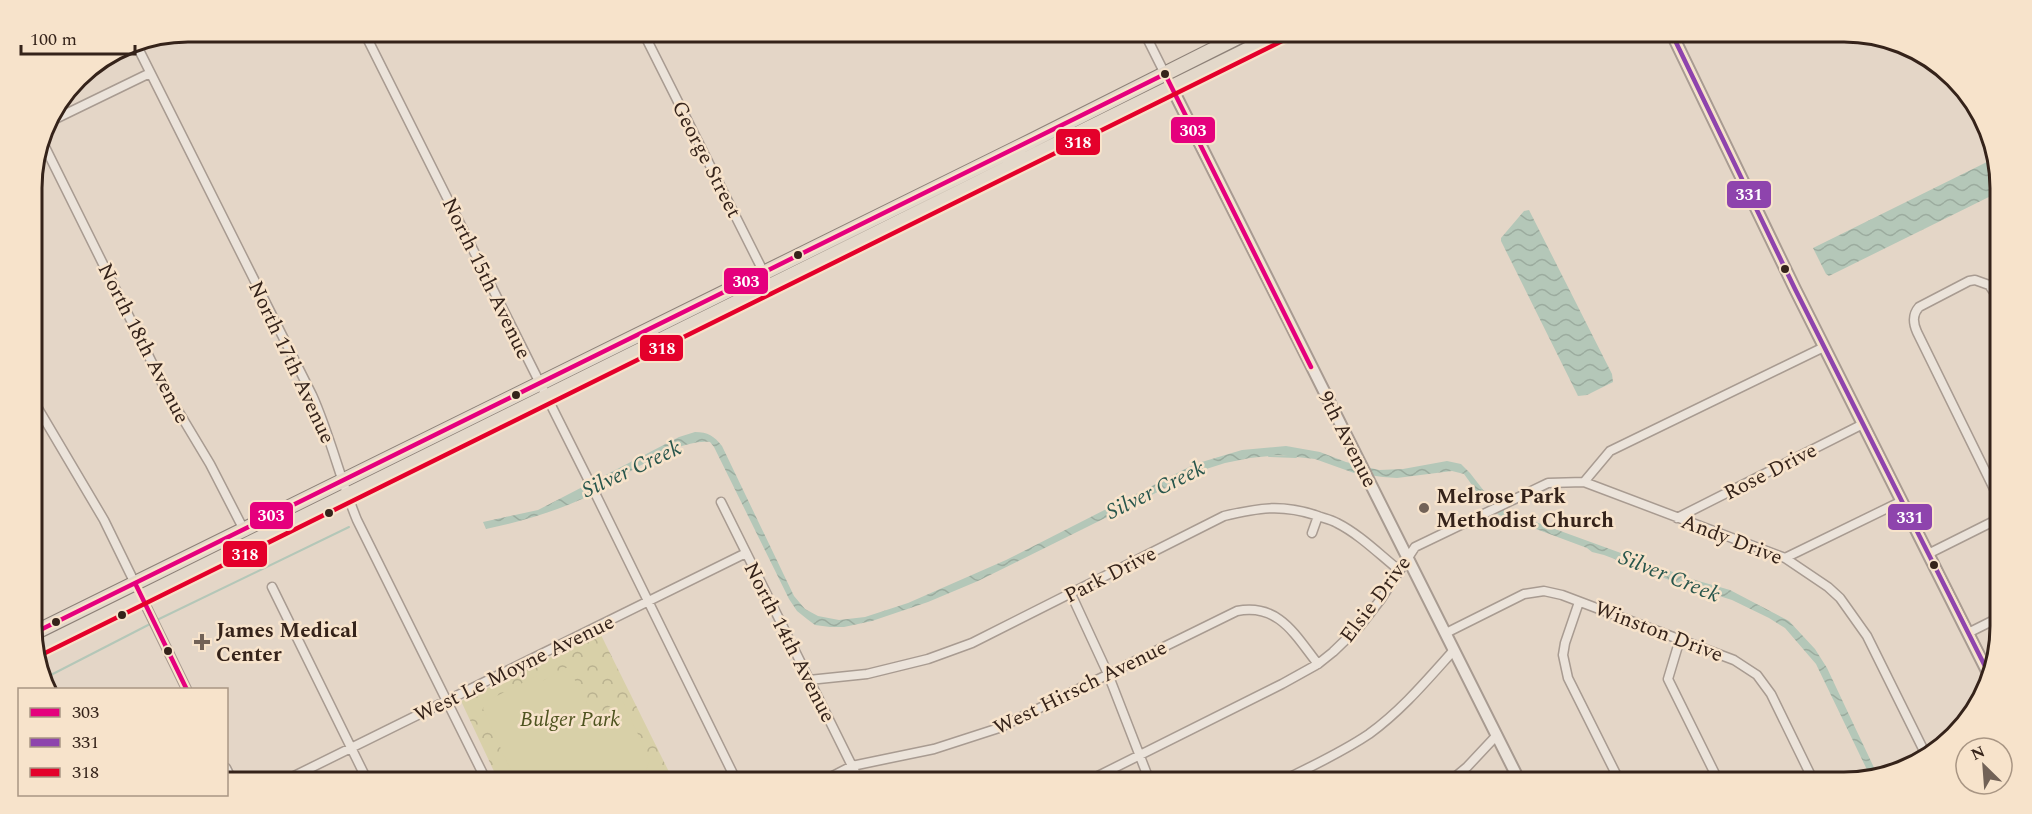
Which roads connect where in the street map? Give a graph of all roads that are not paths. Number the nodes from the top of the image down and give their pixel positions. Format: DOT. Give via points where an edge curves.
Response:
graph roads {
  1 [pos="369,42"];
  2 [pos="648,42"];
  3 [pos="1149,42"];
  4 [pos="1228,42"];
  5 [pos="1263,42"];
  6 [pos="1676,42"];
  7 [pos="139,51"];
  8 [pos="150,72"];
  9 [pos="1165,74"];
  10 [pos="1172,87"];
  11 [pos="62,115"];
  12 [pos="47,151"];
  13 [pos="764,273"];
  14 [pos="770,286"];
  15 [pos="1990,286"];
  16 [pos="1824,347"];
  17 [pos="539,384"];
  18 [pos="546,397"];
  19 [pos="42,415"];
  20 [pos="1863,424"];
  21 [pos="342,481"];
  22 [pos="1990,481"];
  23 [pos="1584,482"];
  24 [pos="347,495"];
  25 [pos="1902,501"];
  26 [pos="721,502"];
  27 [pos="1318,516"];
  28 [pos="1677,518"];
  29 [pos="1990,523"];
  30 [pos="244,530"];
  31 [pos="1312,533"];
  32 [pos="251,543"];
  33 [pos="746,554"];
  34 [pos="1928,554"];
  35 [pos="1407,556"];
  36 [pos="1785,558"];
  37 [pos="1399,570"];
  38 [pos="135,583"];
  39 [pos="272,587"];
  40 [pos="1071,594"];
  41 [pos="142,598"];
  42 [pos="648,601"];
  43 [pos="1580,602"];
  44 [pos="1990,622"];
  45 [pos="42,629"];
  46 [pos="1446,633"];
  47 [pos="1968,633"];
  48 [pos="1680,639"];
  49 [pos="43,646"];
  50 [pos="1454,650"];
  51 [pos="1318,664"];
  52 [pos="1984,665"];
  53 [pos="1108,674"];
  54 [pos="809,680"];
  55 [pos="186,688"];
  56 [pos="447,701"];
  57 [pos="1497,735"];
  58 [pos="351,748"];
  59 [pos="1923,748"];
  60 [pos="1140,755"];
  61 [pos="852,766"];
  62 [pos="304,772"];
  63 [pos="363,772"];
  64 [pos="482,772"];
  65 [pos="732,772"];
  66 [pos="840,772"];
  67 [pos="855,772"];
  68 [pos="1106,772"];
  69 [pos="1146,772"];
  70 [pos="1299,772"];
  71 [pos="1461,772"];
  72 [pos="1515,772"];
  73 [pos="1615,772"];
  74 [pos="1714,772"];
  75 [pos="1809,772"];
  1 -- 17 [label="street, North 15th Avenue"];
  2 -- 13 [label="street, George Street"];
  3 -- 9 [label="street, 9th Avenue"];
  4 -- 9 [label="main road"];
  5 -- 10 [label="main road"];
  6 -- 16 [label="street"];
  7 -- 8 [label="street, North 17th Avenue"];
  8 -- 11 [label="street"];
  8 -- 21 [label="street, North 17th Avenue" via="312,395"];
  9 -- 10 [label="street, 9th Avenue"];
  9 -- 13 [label="main road"];
  10 -- 14 [label="main road"];
  10 -- 35 [label="street, 9th Avenue"];
  12 -- 30 [label="street, North 18th Avenue" via="165,389"];
  13 -- 14 [label="street, George Street"];
  13 -- 17 [label="main road"];
  14 -- 18 [label="main road"];
  15 -- 22 [label="street" via="1969,281 1914,312 1914,327"];
  16 -- 20 [label="street"];
  16 -- 23 [label="street" via="1610,451"];
  17 -- 18 [label="street, North 15th Avenue"];
  17 -- 21 [label="main road"];
  18 -- 24 [label="main road"];
  18 -- 42 [label="street, North 15th Avenue"];
  19 -- 38 [label="street" via="104,520"];
  20 -- 25 [label="street"];
  20 -- 28 [label="street, Rose Drive"];
  21 -- 24 [label="street, North 17th Avenue"];
  21 -- 30 [label="main road"];
  23 -- 28 [label="street, Andy Drive"];
  23 -- 35 [label="street, Elsie Drive" via="1548,483 1415,548"];
  24 -- 32 [label="main road"];
  24 -- 56 [label="street, North 17th Avenue"];
  25 -- 34 [label="street"];
  25 -- 36 [label="street"];
  26 -- 33 [label="street, North 14th Avenue"];
  27 -- 31 [label="street"];
  27 -- 37 [label="street, Park Drive" via="1356,535"];
  27 -- 40 [label="street, Park Drive" via="1274,508 1224,516"];
  28 -- 36 [label="street, Andy Drive"];
  29 -- 34 [label="street"];
  30 -- 32 [label="street, North 18th Avenue"];
  30 -- 38 [label="main road"];
  32 -- 41 [label="main road"];
  33 -- 42 [label="street, West Le Moyne Avenue"];
  33 -- 54 [label="street, North 14th Avenue"];
  34 -- 47 [label="street"];
  35 -- 37 [label="street, Elsie Drive"];
  35 -- 46 [label="street, 9th Avenue"];
  36 -- 59 [label="street, Andy Drive" via="1828,587 1868,636"];
  37 -- 51 [label="street, Elsie Drive" via="1360,626"];
  38 -- 41 [label="street"];
  38 -- 45 [label="main road"];
  39 -- 58 [label="street"];
  40 -- 53 [label="street"];
  40 -- 54 [label="street, Park Drive" via="972,643 928,659 867,674"];
  41 -- 49 [label="main road"];
  41 -- 55 [label="street"];
  42 -- 56 [label="street, West Le Moyne Avenue"];
  42 -- 65 [label="street, North 15th Avenue"];
  43 -- 46 [label="street, Winston Drive" via="1544,591 1524,594"];
  43 -- 48 [label="street, Winston Drive"];
  43 -- 73 [label="street" via="1563,655 1568,678"];
  44 -- 47 [label="street"];
  46 -- 50 [label="street, 9th Avenue"];
  47 -- 52 [label="street"];
  48 -- 74 [label="street" via="1668,679"];
  48 -- 75 [label="street, Winston Drive" via="1734,660 1757,675 1771,694"];
  50 -- 57 [label="street, 9th Avenue"];
  50 -- 70 [label="street" via="1382,724"];
  51 -- 53 [label="street, West Hirsch Avenue" via="1279,618 1249,609 1228,614"];
  51 -- 60 [label="street, Elsie Drive"];
  53 -- 60 [label="street"];
  53 -- 61 [label="street, West Hirsch Avenue" via="978,736 908,756"];
  54 -- 61 [label="street, North 14th Avenue"];
  56 -- 58 [label="street, West Le Moyne Avenue"];
  56 -- 64 [label="street, North 17th Avenue"];
  57 -- 71 [label="street"];
  57 -- 72 [label="street, 9th Avenue"];
  58 -- 62 [label="street, West Le Moyne Avenue"];
  58 -- 63 [label="street"];
  60 -- 68 [label="street, Elsie Drive"];
  60 -- 69 [label="street"];
  61 -- 66 [label="street, West Hirsch Avenue"];
  61 -- 67 [label="street, North 14th Avenue"];
}
